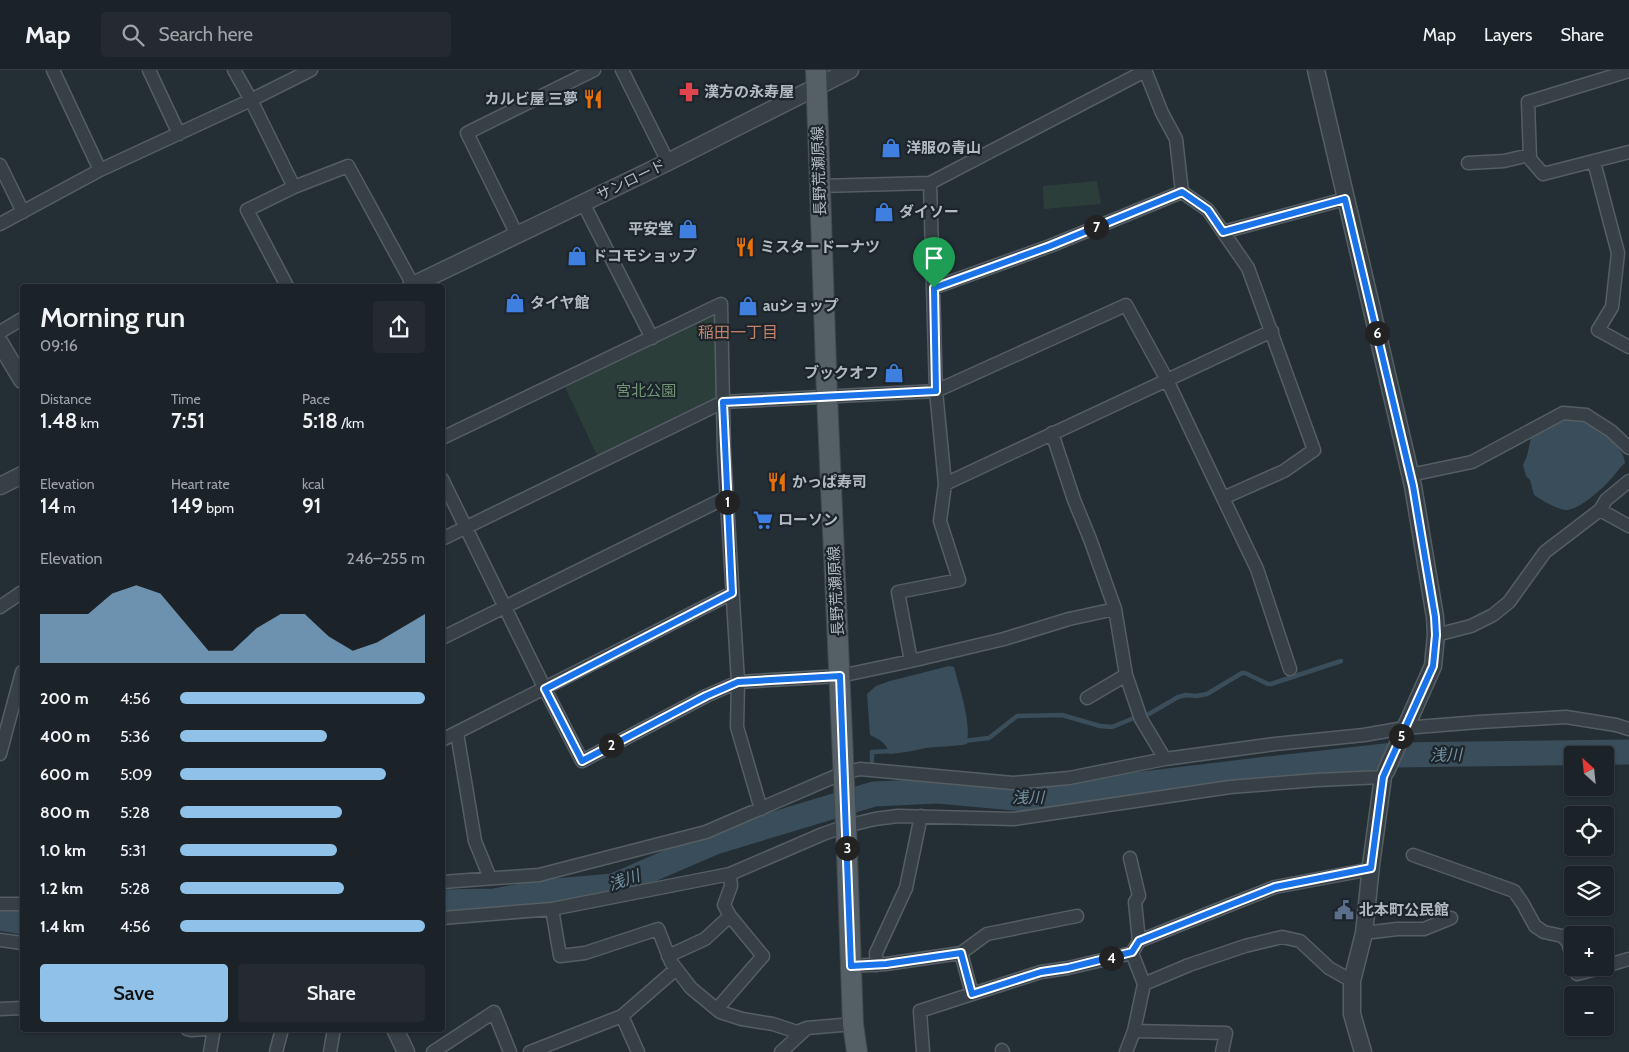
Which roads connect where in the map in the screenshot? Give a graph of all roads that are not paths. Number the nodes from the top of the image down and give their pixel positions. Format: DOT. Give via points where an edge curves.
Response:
graph roads {
  1 [pos="53,70"];
  2 [pos="149,70"];
  3 [pos="234,70"];
  4 [pos="311,70"];
  5 [pos="594,70"];
  6 [pos="622,70"];
  7 [pos="850,70"];
  8 [pos="1145,70"];
  9 [pos="1316,70"];
  10 [pos="1629,72"];
  11 [pos="816,78"];
  12 [pos="251,100"];
  13 [pos="179,134"];
  14 [pos="1629,152"];
  15 [pos="1530,155"];
  16 [pos="668,162"];
  17 [pos="1594,162"];
  18 [pos="1468,163"];
  19 [pos="0,165"];
  20 [pos="100,170"];
  21 [pos="930,183"];
  22 [pos="819,186"];
  23 [pos="294,187"];
  24 [pos="1182,192"];
  25 [pos="1345,199"];
  26 [pos="583,203"];
  27 [pos="22,212"];
  28 [pos="0,224"];
  29 [pos="1223,232"];
  30 [pos="517,235"];
  31 [pos="1624,251"];
  32 [pos="286,284"];
  33 [pos="411,284"];
  34 [pos="416,284"];
  35 [pos="934,288"];
  36 [pos="20,320"];
  37 [pos="1272,331"];
  38 [pos="0,332"];
  39 [pos="652,338"];
  40 [pos="0,344"];
  41 [pos="1627,344"];
  42 [pos="20,377"];
  43 [pos="1167,380"];
  44 [pos="936,391"];
  45 [pos="826,396"];
  46 [pos="723,402"];
  47 [pos="1052,434"];
  48 [pos="445,437"];
  49 [pos="1629,448"];
  50 [pos="1410,475"];
  51 [pos="20,476"];
  52 [pos="1629,481"];
  53 [pos="945,484"];
  54 [pos="445,485"];
  55 [pos="0,486"];
  56 [pos="727,497"];
  57 [pos="1223,498"];
  58 [pos="1600,510"];
  59 [pos="1629,526"];
  60 [pos="466,528"];
  61 [pos="445,538"];
  62 [pos="20,593"];
  63 [pos="732,593"];
  64 [pos="0,607"];
  65 [pos="505,608"];
  66 [pos="1115,609"];
  67 [pos="1436,635"];
  68 [pos="445,637"];
  69 [pos="912,662"];
  70 [pos="1290,669"];
  71 [pos="1126,675"];
  72 [pos="840,676"];
  73 [pos="20,679"];
  74 [pos="738,682"];
  75 [pos="545,689"];
  76 [pos="1087,698"];
  77 [pos="1629,729"];
  78 [pos="1403,731"];
  79 [pos="456,733"];
  80 [pos="445,738"];
  81 [pos="0,754"];
  82 [pos="1165,760"];
  83 [pos="1385,774"];
  84 [pos="843,778"];
  85 [pos="761,809"];
  86 [pos="921,816"];
  87 [pos="846,823"];
  88 [pos="1414,855"];
  89 [pos="1130,858"];
  90 [pos="1371,868"];
  91 [pos="730,874"];
  92 [pos="490,878"];
  93 [pos="445,882"];
  94 [pos="0,904"];
  95 [pos="20,904"];
  96 [pos="552,908"];
  97 [pos="730,916"];
  98 [pos="1077,916"];
  99 [pos="445,918"];
  100 [pos="1451,918"];
  101 [pos="1364,933"];
  102 [pos="1564,938"];
  103 [pos="0,940"];
  104 [pos="1139,941"];
  105 [pos="20,943"];
  106 [pos="1132,952"];
  107 [pos="961,953"];
  108 [pos="668,956"];
  109 [pos="1629,960"];
  110 [pos="1614,964"];
  111 [pos="877,965"];
  112 [pos="851,966"];
  113 [pos="676,969"];
  114 [pos="1352,981"];
  115 [pos="1144,984"];
  116 [pos="972,994"];
  117 [pos="20,1008"];
  118 [pos="0,1009"];
  119 [pos="717,1009"];
  120 [pos="622,1016"];
  121 [pos="854,1024"];
  122 [pos="807,1028"];
  123 [pos="1134,1031"];
  124 [pos="213,1032"];
  125 [pos="281,1032"];
  126 [pos="333,1032"];
  127 [pos="396,1032"];
  128 [pos="210,1052"];
  129 [pos="276,1052"];
  130 [pos="330,1052"];
  131 [pos="406,1052"];
  132 [pos="433,1052"];
  133 [pos="510,1052"];
  134 [pos="530,1052"];
  135 [pos="638,1052"];
  136 [pos="781,1052"];
  137 [pos="857,1052"];
  138 [pos="923,1052"];
  139 [pos="1126,1052"];
  140 [pos="1222,1052"];
  141 [pos="1363,1052"];
  1 -- 20 [label="street"];
  2 -- 13 [label="street"];
  3 -- 12 [label="street"];
  4 -- 12 [label="street"];
  5 -- 30 [label="street" via="467,133"];
  6 -- 16 [label="street"];
  7 -- 11 [label="street, サンロード"];
  8 -- 21 [label="street"];
  8 -- 24 [label="street" via="1176,139"];
  9 -- 25 [label="street"];
  10 -- 15 [label="street" via="1528,102"];
  11 -- 16 [label="street, サンロード"];
  11 -- 22 [label="main road, 長野荒瀬原線"];
  12 -- 13 [label="street"];
  12 -- 23 [label="street"];
  13 -- 20 [label="street"];
  14 -- 17 [label="street"];
  15 -- 17 [label="street" via="1543,174"];
  15 -- 18 [label="street" via="1504,161"];
  16 -- 26 [label="street, サンロード"];
  17 -- 31 [label="street"];
  19 -- 27 [label="street"];
  20 -- 27 [label="street"];
  21 -- 22 [label="street"];
  21 -- 35 [label="street"];
  22 -- 45 [label="main road, 長野荒瀬原線"];
  23 -- 32 [label="street" via="247,210"];
  23 -- 33 [label="street" via="348,166"];
  24 -- 29 [label="street" via="1208,210"];
  24 -- 35 [label="street" via="1050,246"];
  25 -- 29 [label="street"];
  25 -- 50 [label="street"];
  26 -- 30 [label="street, サンロード"];
  26 -- 39 [label="street"];
  27 -- 28 [label="street"];
  29 -- 37 [label="street" via="1248,268"];
  30 -- 34 [label="street, サンロード"];
  31 -- 41 [label="street" via="1612,307 1598,330"];
  35 -- 44 [label="street"];
  36 -- 38 [label="street"];
  37 -- 43 [label="street"];
  37 -- 57 [label="street" via="1314,450 1284,471"];
  39 -- 46 [label="street" via="722,304"];
  39 -- 48 [label="street"];
  40 -- 42 [label="street"];
  43 -- 44 [label="street" via="1126,305"];
  43 -- 47 [label="street"];
  43 -- 57 [label="street"];
  44 -- 45 [label="street"];
  44 -- 53 [label="street"];
  45 -- 46 [label="street"];
  45 -- 72 [label="main road, 長野荒瀬原線"];
  46 -- 56 [label="street"];
  46 -- 60 [label="street"];
  47 -- 53 [label="street"];
  47 -- 66 [label="street"];
  49 -- 50 [label="street" via="1611,431 1586,415 1562,413 1472,462"];
  50 -- 67 [label="street"];
  51 -- 55 [label="street"];
  52 -- 58 [label="street" via="1606,500"];
  53 -- 69 [label="street" via="940,520 959,580 898,592"];
  54 -- 60 [label="street"];
  56 -- 63 [label="street"];
  56 -- 65 [label="street"];
  57 -- 70 [label="street" via="1257,569"];
  58 -- 59 [label="street"];
  58 -- 67 [label="street" via="1545,552 1509,602 1493,615 1471,626"];
  60 -- 61 [label="street"];
  60 -- 65 [label="street"];
  62 -- 64 [label="street"];
  63 -- 74 [label="street"];
  63 -- 75 [label="street"];
  65 -- 68 [label="street"];
  65 -- 75 [label="street"];
  66 -- 69 [label="street"];
  66 -- 71 [label="street"];
  67 -- 78 [label="street" via="1433,666"];
  69 -- 72 [label="street"];
  71 -- 76 [label="street"];
  71 -- 82 [label="street" via="1141,719"];
  72 -- 74 [label="street"];
  72 -- 84 [label="main road, 長野荒瀬原線"];
  73 -- 81 [label="street"];
  74 -- 75 [label="street" via="582,761"];
  74 -- 85 [label="street" via="737,727"];
  75 -- 79 [label="street"];
  77 -- 78 [label="street" via="1566,717"];
  78 -- 82 [label="street"];
  78 -- 83 [label="street"];
  79 -- 80 [label="street"];
  79 -- 92 [label="street" via="475,841"];
  82 -- 84 [label="street" via="1069,778 1013,783 860,769"];
  83 -- 86 [label="street" via="1230,787 1014,819"];
  83 -- 90 [label="street"];
  84 -- 85 [label="street"];
  84 -- 87 [label="main road, 長野荒瀬原線"];
  85 -- 92 [label="street" via="706,832 557,871"];
  86 -- 87 [label="street"];
  86 -- 111 [label="street" via="906,888 876,953"];
  87 -- 91 [label="street"];
  87 -- 112 [label="main road, 長野荒瀬原線"];
  88 -- 102 [label="street" via="1514,891 1535,926"];
  89 -- 104 [label="street" via="1139,896 1135,902"];
  90 -- 101 [label="street"];
  90 -- 104 [label="street" via="1275,887"];
  91 -- 96 [label="street"];
  91 -- 97 [label="street" via="732,886 724,905"];
  92 -- 93 [label="street"];
  94 -- 95 [label="street"];
  96 -- 99 [label="street"];
  96 -- 108 [label="street" via="560,956 585,953 658,929"];
  97 -- 108 [label="street" via="705,940"];
  97 -- 119 [label="street" via="763,956"];
  98 -- 107 [label="street" via="987,934"];
  100 -- 101 [label="street" via="1424,929"];
  101 -- 114 [label="street"];
  103 -- 105 [label="street"];
  104 -- 106 [label="street"];
  106 -- 115 [label="street"];
  106 -- 116 [label="street" via="1041,972"];
  107 -- 111 [label="street"];
  107 -- 116 [label="street"];
  108 -- 113 [label="street"];
  109 -- 110 [label="street"];
  111 -- 112 [label="street"];
  112 -- 121 [label="main road, 長野荒瀬原線"];
  113 -- 119 [label="street" via="691,988"];
  113 -- 120 [label="street"];
  114 -- 115 [label="street" via="1330,968 1300,940 1282,937 1189,965"];
  114 -- 141 [label="street" via="1352,1014"];
  115 -- 123 [label="street"];
  116 -- 138 [label="street" via="920,1011"];
  117 -- 118 [label="street"];
  119 -- 122 [label="street" via="742,1019 797,1032"];
  120 -- 134 [label="street"];
  120 -- 135 [label="street"];
  121 -- 122 [label="street"];
  121 -- 137 [label="main road, 長野荒瀬原線"];
  122 -- 136 [label="street"];
  123 -- 139 [label="street"];
  123 -- 140 [label="street" via="1226,1033"];
  124 -- 128 [label="street"];
  125 -- 129 [label="street"];
  126 -- 130 [label="street"];
  127 -- 131 [label="street"];
  132 -- 133 [label="street" via="494,1012"];
}
